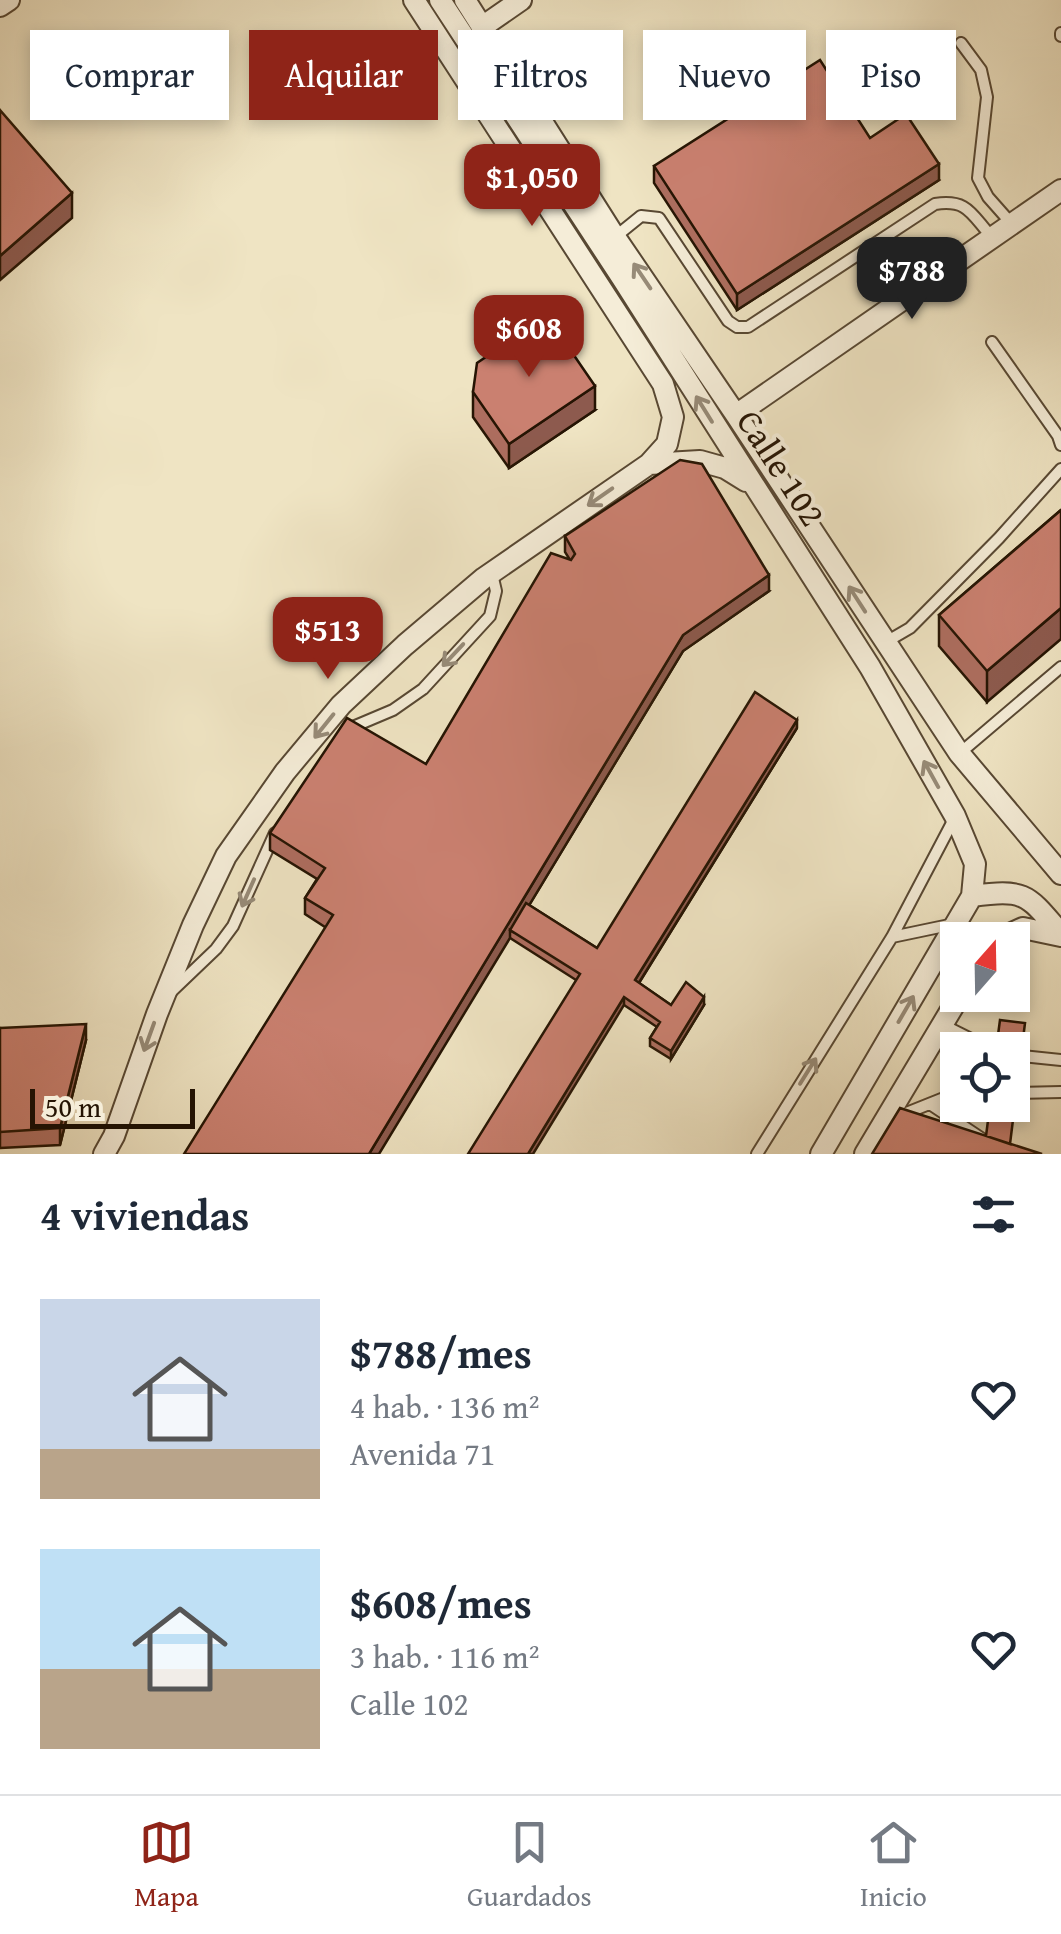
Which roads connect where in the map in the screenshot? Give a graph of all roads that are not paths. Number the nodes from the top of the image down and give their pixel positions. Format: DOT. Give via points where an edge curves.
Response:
graph roads {
  1 [pos="9,0"];
  2 [pos="414,0"];
  3 [pos="440,0"];
  4 [pos="465,0"];
  5 [pos="521,0"];
  6 [pos="0,6"];
  7 [pos="482,26"];
  8 [pos="961,43"];
  9 [pos="1061,190"];
  10 [pos="1011,224"];
  11 [pos="991,236"];
  12 [pos="615,237"];
  13 [pos="992,342"];
  14 [pos="736,415"];
  15 [pos="1061,445"];
  16 [pos="648,464"];
  17 [pos="1061,470"];
  18 [pos="752,484"];
  19 [pos="492,574"];
  20 [pos="886,642"];
  21 [pos="1061,667"];
  22 [pos="344,731"];
  23 [pos="959,754"];
  24 [pos="955,816"];
  25 [pos="278,826"];
  26 [pos="1061,874"];
  27 [pos="972,896"];
  28 [pos="957,922"];
  29 [pos="940,926"];
  30 [pos="1030,929"];
  31 [pos="1061,935"];
  32 [pos="892,937"];
  33 [pos="940,951"];
  34 [pos="166,996"];
  35 [pos="950,1012"];
  36 [pos="942,1025"];
  37 [pos="956,1032"];
  38 [pos="1030,1057"];
  39 [pos="1061,1060"];
  40 [pos="1061,1092"];
  41 [pos="1030,1093"];
  42 [pos="940,1101"];
  43 [pos="930,1104"];
  44 [pos="884,1122"];
  45 [pos="986,1142"];
  46 [pos="110,1148"];
  47 [pos="828,1149"];
  48 [pos="757,1154"];
  49 [pos="865,1154"];
  1 -- 6 [label="street"];
  2 -- 16 [label="street" via="663,384 673,417 668,444"];
  18 -- 3 [label="street, Calle 102, one-way"];
  4 -- 7 [label="street, Calle 102"];
  5 -- 7 [label="street"];
  7 -- 12 [label="street, Calle 102"];
  8 -- 10 [label="lane" via="981,70 987,97 978,178"];
  9 -- 10 [label="street"];
  10 -- 11 [label="street"];
  11 -- 12 [label="lane" via="962,204 935,204 748,327 728,320 659,218 641,216"];
  11 -- 14 [label="street"];
  14 -- 12 [label="street, Calle 102, one-way"];
  13 -- 15 [label="lane"];
  20 -- 14 [label="street, Calle 102, one-way"];
  16 -- 18 [label="street" via="700,461"];
  16 -- 19 [label="street, one-way"];
  17 -- 20 [label="lane" via="910,628"];
  24 -- 18 [label="street, Calle 102, one-way" via="870,667"];
  19 -- 22 [label="lane, one-way" via="490,616 423,690"];
  19 -- 34 [label="street, one-way" via="404,644 286,772 226,856"];
  20 -- 23 [label="street, Calle 102"];
  21 -- 23 [label="lane"];
  23 -- 26 [label="street, Calle 102"];
  24 -- 27 [label="street, Calle 102" via="974,864"];
  24 -- 32 [label="lane"];
  25 -- 34 [label="lane, one-way" via="233,926"];
  27 -- 28 [label="street"];
  27 -- 31 [label="street" via="1004,892 1031,899"];
  29 -- 32 [label="lane"];
  30 -- 31 [label="street"];
  48 -- 32 [label="lane, one-way"];
  47 -- 33 [label="street, one-way"];
  34 -- 46 [label="street, one-way"];
  35 -- 36 [label="street"];
  36 -- 37 [label="lane"];
  36 -- 44 [label="street"];
  38 -- 39 [label="lane"];
  40 -- 41 [label="lane"];
  42 -- 43 [label="lane"];
  43 -- 44 [label="lane"];
  43 -- 45 [label="lane"];
  44 -- 49 [label="street"];
}
